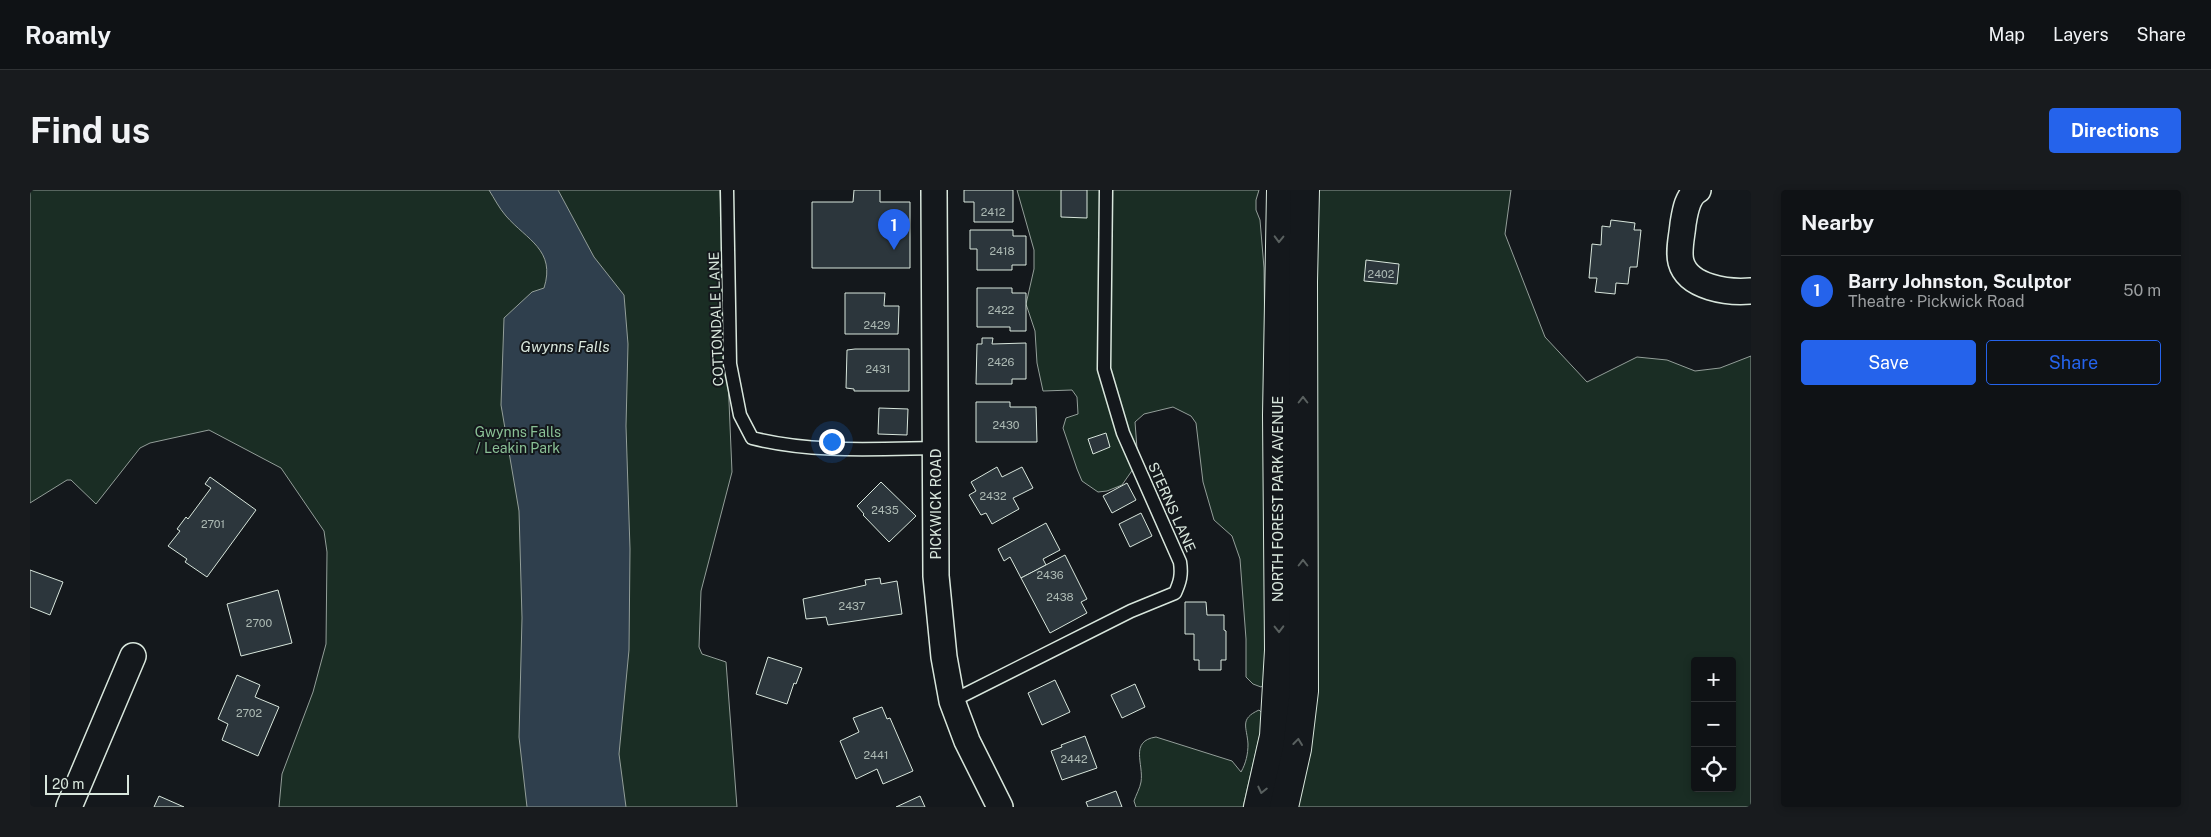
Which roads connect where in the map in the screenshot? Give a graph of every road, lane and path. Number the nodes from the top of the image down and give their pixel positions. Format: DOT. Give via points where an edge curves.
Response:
graph roads {
  1 [pos="727,190"];
  2 [pos="934,190"];
  3 [pos="1106,190"];
  4 [pos="1281,190"];
  5 [pos="1305,190"];
  6 [pos="1698,190"];
  7 [pos="1751,291"];
  8 [pos="936,448"];
  9 [pos="133,656"];
  10 [pos="952,701"];
  11 [pos="69,807"];
  12 [pos="1000,807"];
  13 [pos="1258,807"];
  14 [pos="1284,807"];
  1 -- 8 [label="lane, COTTONDALE LANE" via="730,364 740,415 752,438 803,447 869,450"];
  2 -- 8 [label="street, PICKWICK ROAD"];
  3 -- 10 [label="lane, STERNS LANE" via="1104,368 1123,432 1180,562 1182,574 1179,584 1175,593 1131,611"];
  4 -- 13 [label="main road, NORTH FOREST PARK AVENUE, one-way" via="1277,405 1279,650 1274,736"];
  14 -- 5 [label="main road, NORTH FOREST PARK AVENUE, one-way" via="1297,749 1304,691"];
  6 -- 7 [label="street" via="1688,202 1681,262 1701,284 1723,290"];
  8 -- 10 [label="street, PICKWICK ROAD" via="936,576"];
  9 -- 11 [label="street"];
  10 -- 12 [label="street, PICKWICK ROAD" via="967,741"];
}
